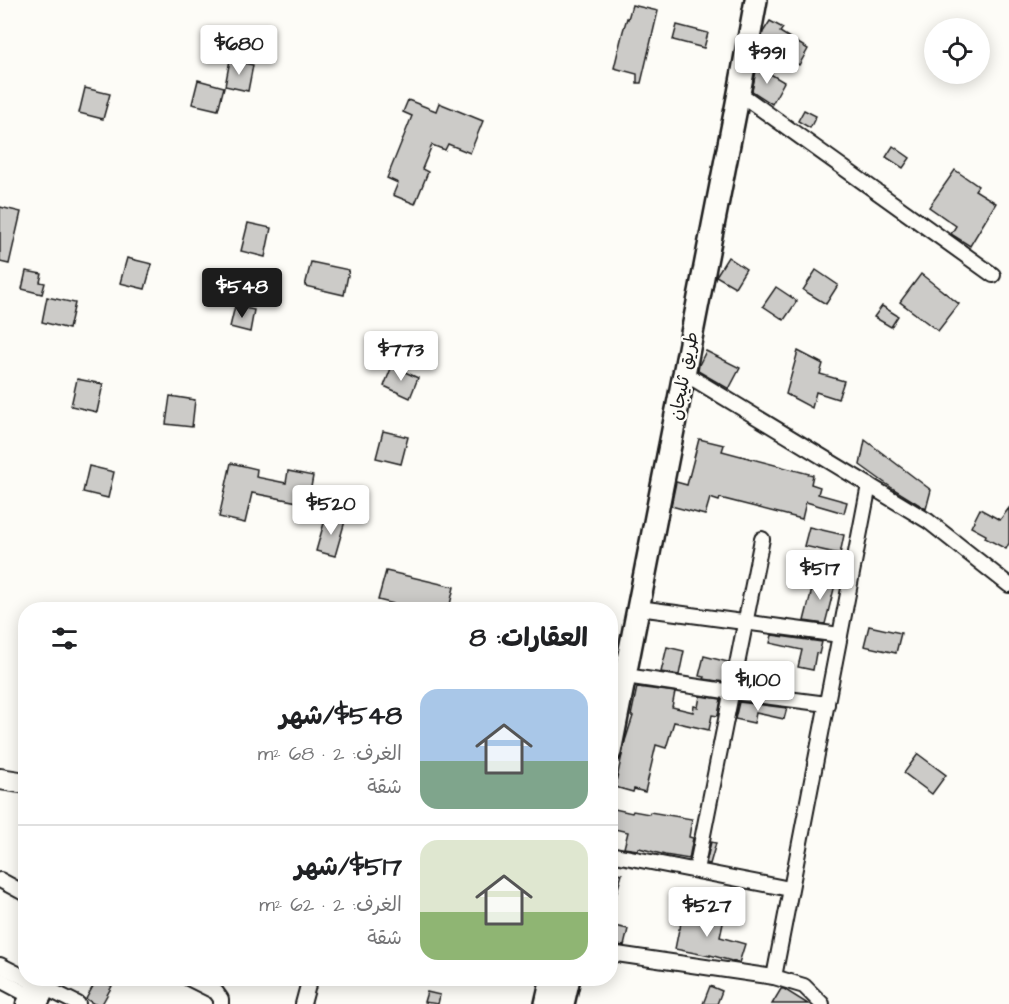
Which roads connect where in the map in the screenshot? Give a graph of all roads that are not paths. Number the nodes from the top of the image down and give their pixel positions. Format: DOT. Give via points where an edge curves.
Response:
graph roads {
  1 [pos="756,0"];
  2 [pos="739,93"];
  3 [pos="993,275"];
  4 [pos="684,373"];
  5 [pos="869,485"];
  6 [pos="762,539"];
  7 [pos="1009,585"];
  8 [pos="639,608"];
  9 [pos="746,622"];
  10 [pos="840,635"];
  11 [pos="626,676"];
  12 [pos="732,692"];
  13 [pos="826,704"];
  14 [pos="618,714"];
  15 [pos="0,779"];
  16 [pos="18,782"];
  17 [pos="618,855"];
  18 [pos="696,870"];
  19 [pos="0,880"];
  20 [pos="790,888"];
  21 [pos="18,890"];
  22 [pos="618,954"];
  23 [pos="0,965"];
  24 [pos="18,977"];
  25 [pos="774,977"];
  26 [pos="0,980"];
  27 [pos="18,985"];
  28 [pos="22,986"];
  29 [pos="204,986"];
  30 [pos="308,986"];
  31 [pos="550,986"];
  32 [pos="567,986"];
  33 [pos="37,990"];
  34 [pos="78,1004"];
  35 [pos="221,1004"];
  36 [pos="303,1004"];
  37 [pos="546,1004"];
  38 [pos="563,1004"];
  39 [pos="822,1004"];
  1 -- 2 [label="main road, طريق ثليجان"];
  2 -- 3 [label="street"];
  2 -- 4 [label="main road, طريق ثليجان"];
  4 -- 5 [label="street"];
  4 -- 8 [label="main road, طريق ثليجان"];
  5 -- 7 [label="street" via="928,521"];
  5 -- 10 [label="street"];
  6 -- 9 [label="street"];
  8 -- 9 [label="street"];
  8 -- 11 [label="main road, طريق ثليجان"];
  9 -- 10 [label="street"];
  9 -- 12 [label="street"];
  10 -- 13 [label="street"];
  11 -- 12 [label="street"];
  11 -- 14 [label="main road, طريق ثليجان"];
  12 -- 13 [label="street"];
  12 -- 18 [label="street"];
  13 -- 20 [label="street"];
  15 -- 16 [label="main road"];
  17 -- 18 [label="street"];
  18 -- 20 [label="street"];
  19 -- 21 [label="street"];
  20 -- 25 [label="street"];
  22 -- 25 [label="street"];
  23 -- 24 [label="street"];
  25 -- 39 [label="street" via="804,986"];
  26 -- 27 [label="street"];
  28 -- 33 [label="street"];
  29 -- 35 [label="street" via="216,992"];
  30 -- 36 [label="street"];
  31 -- 37 [label="main road"];
  32 -- 38 [label="main road"];
  33 -- 34 [label="street"];
}
